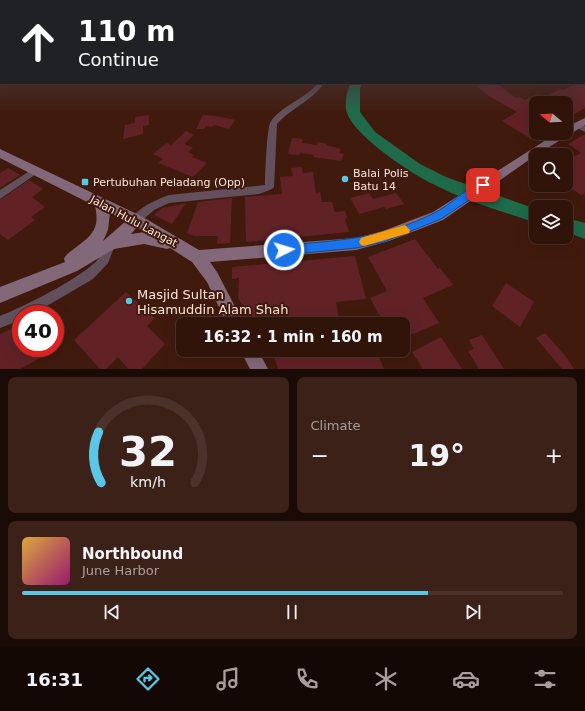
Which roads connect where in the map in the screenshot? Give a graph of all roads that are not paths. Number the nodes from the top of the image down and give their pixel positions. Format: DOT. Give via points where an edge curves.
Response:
graph roads {
  1 [pos="320,84"];
  2 [pos="554,140"];
  3 [pos="0,153"];
  4 [pos="36,170"];
  5 [pos="0,195"];
  6 [pos="101,203"];
  7 [pos="136,220"];
  8 [pos="111,243"];
  9 [pos="197,257"];
  10 [pos="44,278"];
  11 [pos="0,295"];
  12 [pos="232,317"];
  13 [pos="0,322"];
  14 [pos="253,357"];
  15 [pos="259,369"];
  1 -- 7 [label="street" via="302,102 280,116 273,124 269,187 169,199 149,208"];
  2 -- 9 [label="street" via="438,216 384,237 356,244"];
  3 -- 4 [label="street, Jalan Hulu Langat"];
  4 -- 5 [label="street"];
  4 -- 6 [label="street, Jalan Hulu Langat"];
  6 -- 7 [label="street, Jalan Hulu Langat"];
  6 -- 10 [label="street" via="105,217 104,226 98,237"];
  7 -- 8 [label="street"];
  7 -- 9 [label="street, Jalan Hulu Langat"];
  8 -- 9 [label="street" via="144,238 163,241"];
  8 -- 10 [label="street" via="87,258"];
  8 -- 13 [label="street" via="98,267 25,312"];
  9 -- 12 [label="street, Jalan Hulu Langat" via="212,277"];
  10 -- 11 [label="street"];
  14 -- 15 [label="street"];
}
